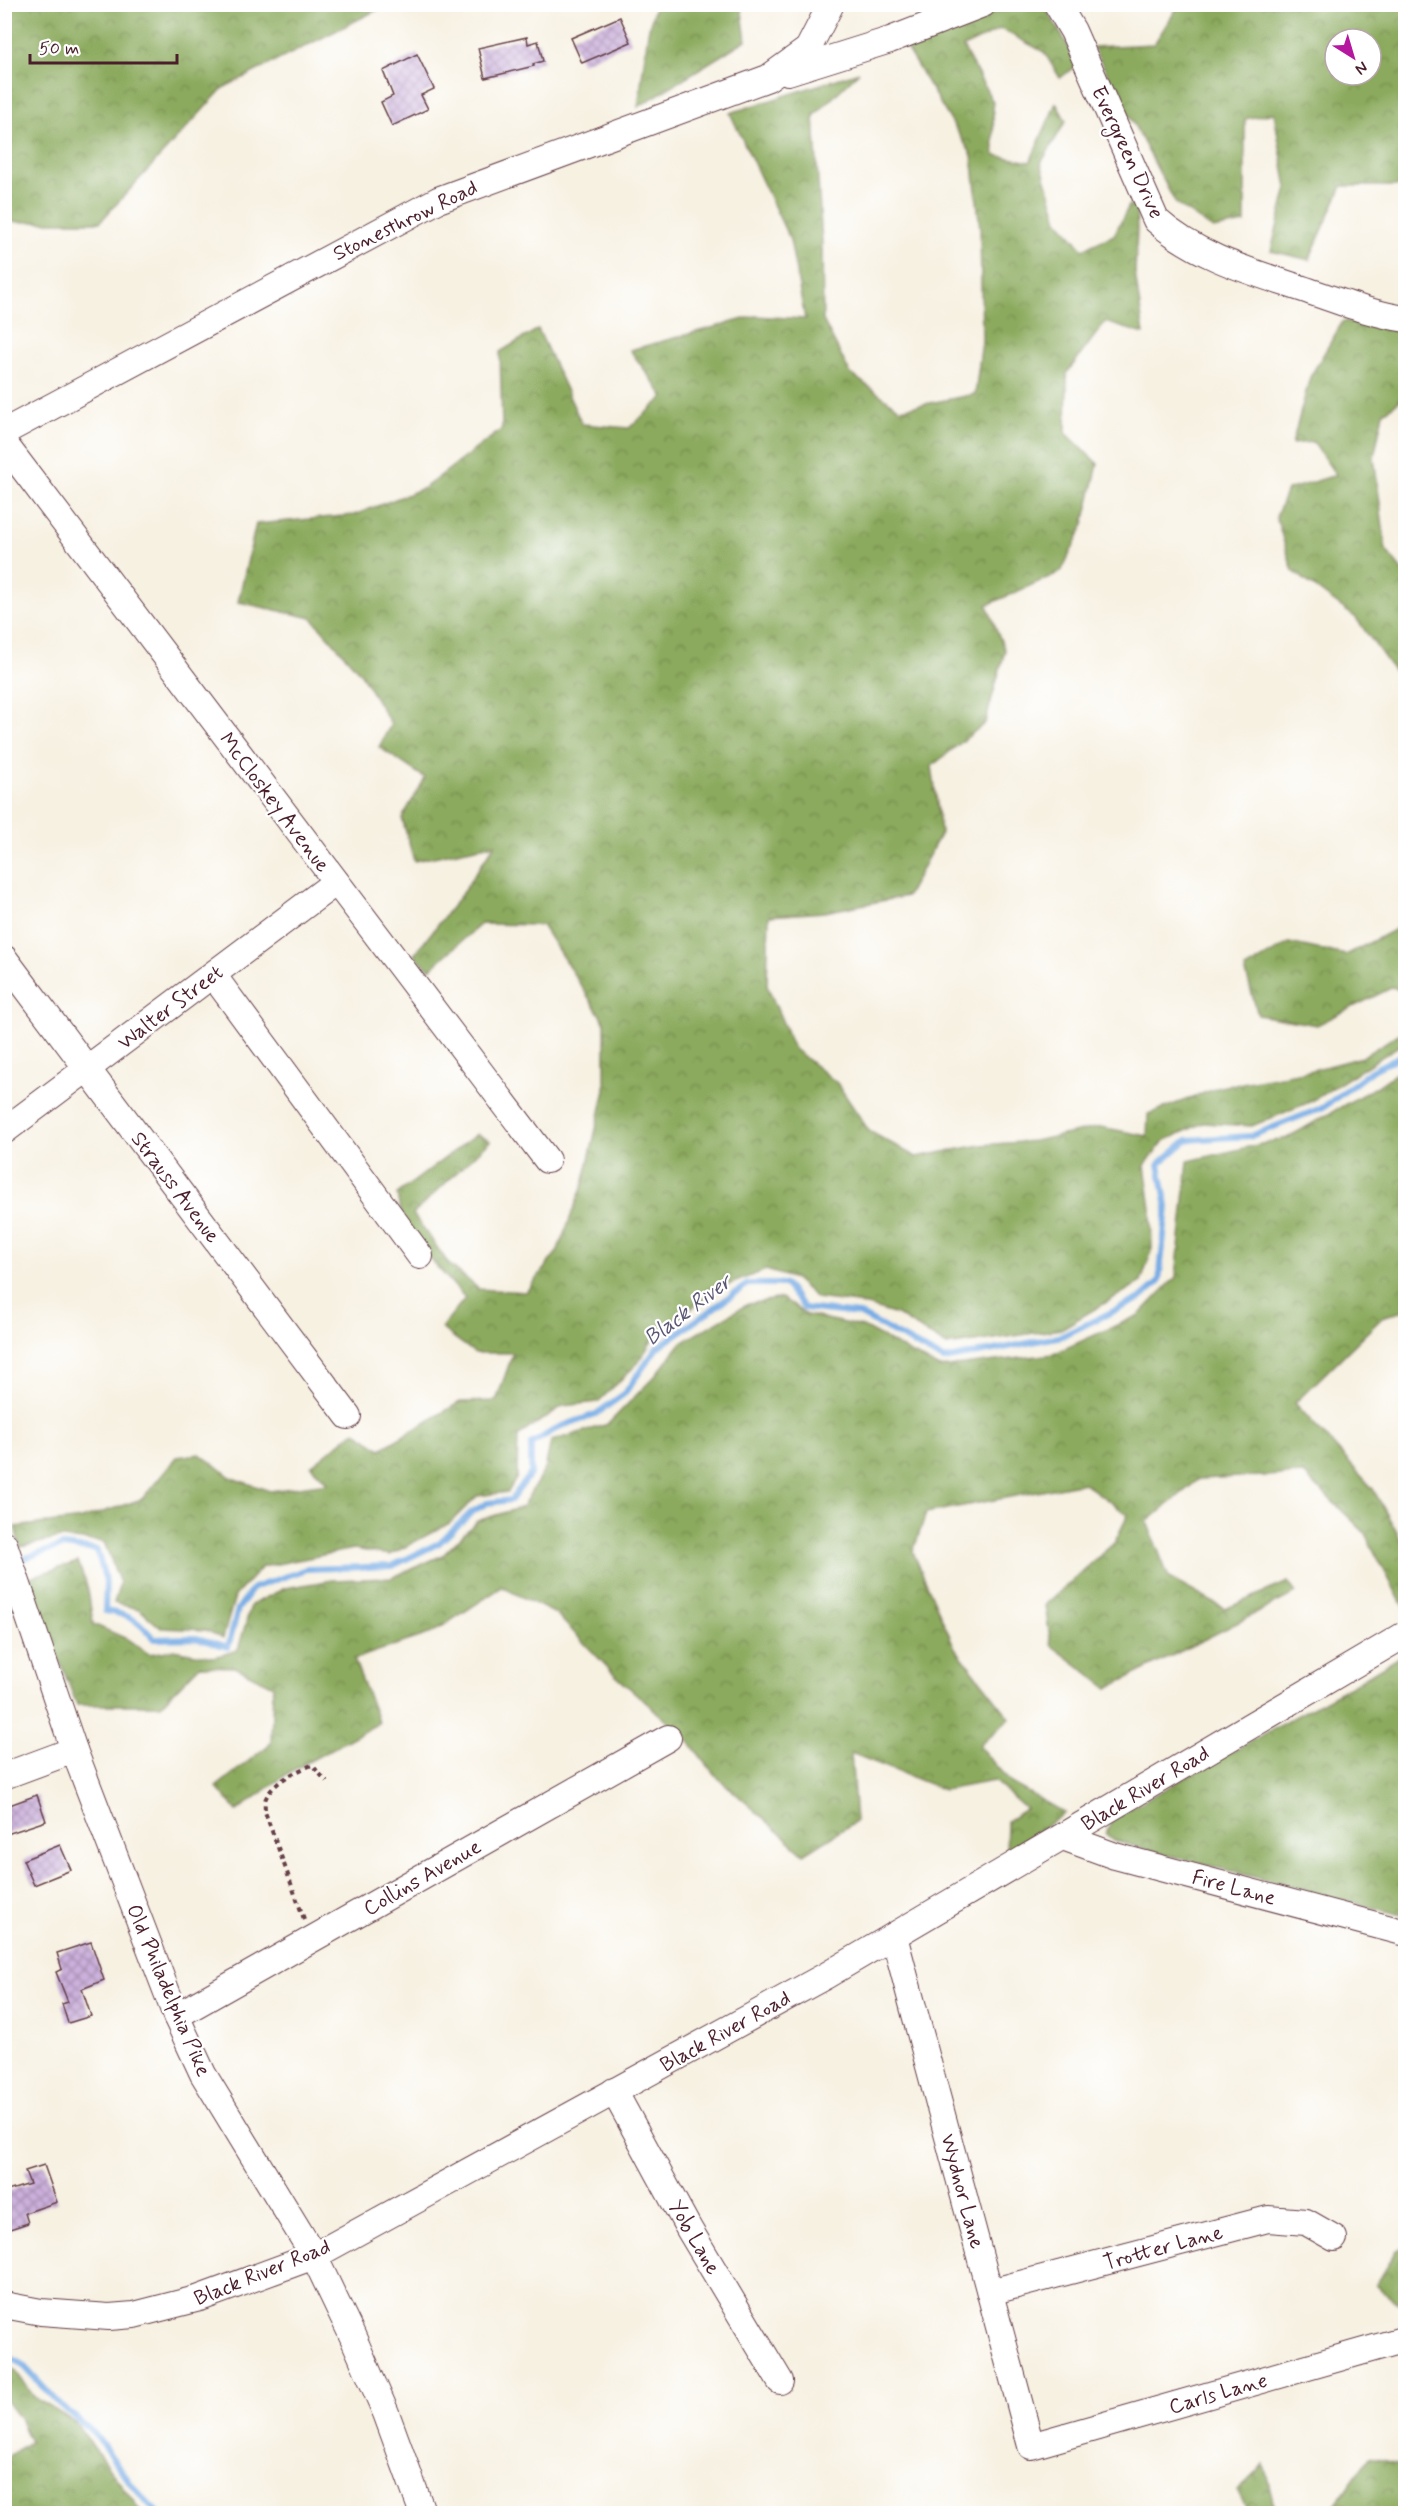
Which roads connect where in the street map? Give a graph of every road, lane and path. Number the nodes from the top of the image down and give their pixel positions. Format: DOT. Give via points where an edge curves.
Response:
graph roads {
  1 [pos="831,4"];
  2 [pos="983,4"];
  3 [pos="1057,4"];
  4 [pos="768,78"];
  5 [pos="1406,319"];
  6 [pos="4,432"];
  7 [pos="4,443"];
  8 [pos="336,882"];
  9 [pos="4,958"];
  10 [pos="213,975"];
  11 [pos="88,1068"];
  12 [pos="4,1131"];
  13 [pos="548,1160"];
  14 [pos="420,1256"];
  15 [pos="348,1416"];
  16 [pos="6,1548"];
  17 [pos="1406,1634"];
  18 [pos="669,1738"];
  19 [pos="74,1750"];
  20 [pos="4,1776"];
  21 [pos="327,1782"];
  22 [pos="1063,1837"];
  23 [pos="1406,1933"];
  24 [pos="894,1936"];
  25 [pos="309,1941"];
  26 [pos="176,2016"];
  27 [pos="614,2091"];
  28 [pos="1334,2238"];
  29 [pos="314,2256"];
  30 [pos="990,2292"];
  31 [pos="4,2305"];
  32 [pos="1406,2339"];
  33 [pos="780,2381"];
  34 [pos="1032,2446"];
  35 [pos="423,2514"];
  1 -- 4 [label="street, Stonesthrow Road" via="808,49"];
  2 -- 4 [label="street" via="890,40"];
  3 -- 5 [label="street, Evergreen Drive" via="1073,31 1156,220 1204,252 1366,310"];
  4 -- 6 [label="street, Stonesthrow Road" via="438,200"];
  7 -- 8 [label="street, McCloskey Avenue"];
  8 -- 10 [label="street, Walter Street"];
  8 -- 13 [label="street, McCloskey Avenue"];
  9 -- 11 [label="street, Strauss Avenue"];
  10 -- 11 [label="street, Walter Street"];
  10 -- 14 [label="street"];
  11 -- 12 [label="street, Walter Street"];
  11 -- 15 [label="street, Strauss Avenue"];
  16 -- 19 [label="street, Old Philadelphia Pike"];
  17 -- 22 [label="street, Black River Road"];
  18 -- 25 [label="street, Collins Avenue"];
  19 -- 20 [label="street"];
  19 -- 26 [label="street, Old Philadelphia Pike"];
  21 -- 25 [label="path" via="312,1765 279,1783 266,1798 265,1812"];
  22 -- 23 [label="street, Fire Lane" via="1115,1856"];
  22 -- 24 [label="street, Black River Road"];
  24 -- 27 [label="street, Black River Road"];
  24 -- 30 [label="street, Wydnor Lane"];
  25 -- 26 [label="street, Collins Avenue"];
  26 -- 29 [label="street, Old Philadelphia Pike" via="203,2074"];
  27 -- 29 [label="street, Black River Road"];
  27 -- 33 [label="street, Yob Lane" via="689,2229"];
  28 -- 30 [label="street, Trotter Lane" via="1306,2222 1268,2219"];
  29 -- 31 [label="street, Black River Road" via="200,2298 134,2315 42,2312"];
  29 -- 35 [label="street, Old Philadelphia Pike" via="386,2413"];
  30 -- 34 [label="street, Wydnor Lane"];
  32 -- 34 [label="street, Carls Lane"];
}
